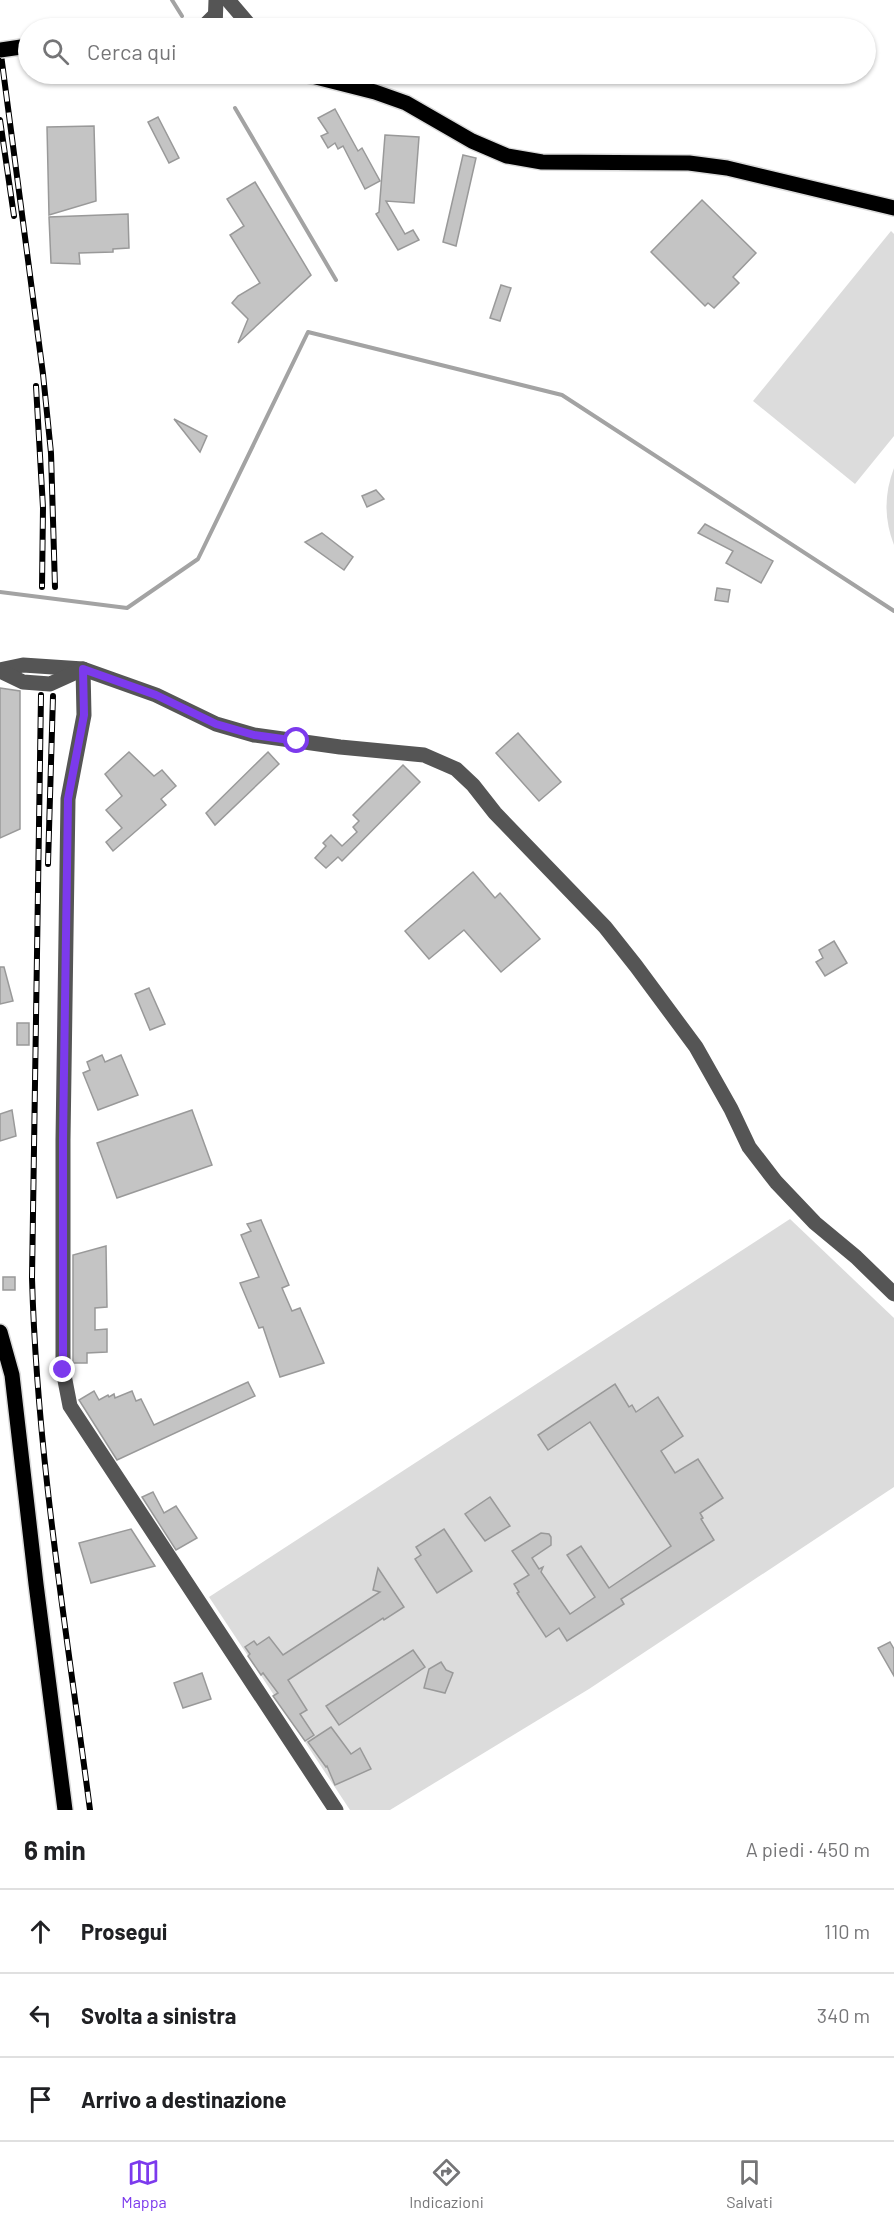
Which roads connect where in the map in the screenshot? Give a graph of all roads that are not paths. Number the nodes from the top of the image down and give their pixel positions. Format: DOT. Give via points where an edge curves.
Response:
graph roads {
  1 [pos="228,0"];
  2 [pos="236,18"];
  3 [pos="18,47"];
  4 [pos="0,50"];
  5 [pos="343,84"];
  6 [pos="894,208"];
  7 [pos="83,669"];
  8 [pos="0,671"];
  9 [pos="894,1294"];
  10 [pos="0,1332"];
  11 [pos="66,1810"];
  12 [pos="336,1810"];
  1 -- 2 [label="street"];
  3 -- 4 [label="main road, bridge"];
  5 -- 6 [label="main road" via="406,103 507,156 542,162 698,164"];
  7 -- 8 [label="street" via="23,665"];
  7 -- 9 [label="street" via="156,695 216,724 254,735 424,755 456,770 605,927 643,975 696,1047 749,1147 776,1182"];
  7 -- 12 [label="street" via="84,715 68,799 63,1370 69,1406"];
  10 -- 11 [label="main road" via="12,1374"];
}
